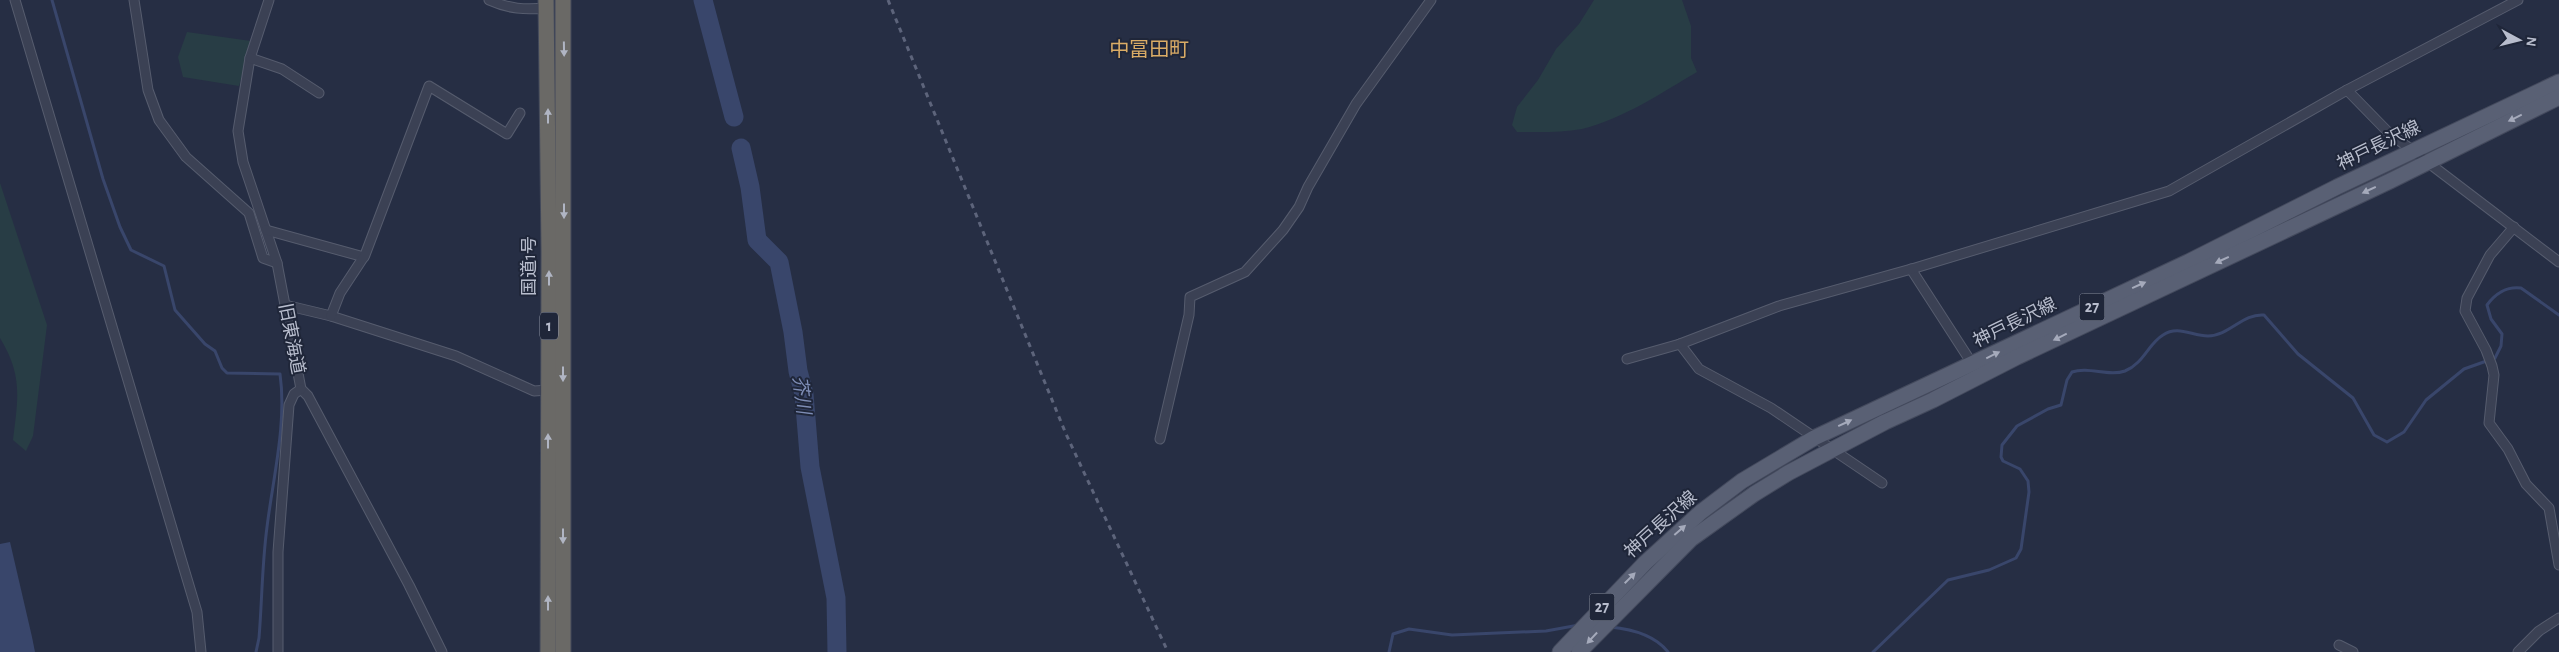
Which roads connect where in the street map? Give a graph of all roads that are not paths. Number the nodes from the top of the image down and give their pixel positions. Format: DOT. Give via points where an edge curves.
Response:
graph roads {
  1 [pos="15,0"];
  2 [pos="134,0"];
  3 [pos="268,0"];
  4 [pos="490,0"];
  5 [pos="563,0"];
  6 [pos="1431,0"];
  7 [pos="2518,0"];
  8 [pos="546,4"];
  9 [pos="250,58"];
  10 [pos="2559,82"];
  11 [pos="2347,90"];
  12 [pos="318,93"];
  13 [pos="2559,97"];
  14 [pos="520,113"];
  15 [pos="2412,151"];
  16 [pos="2428,162"];
  17 [pos="2514,227"];
  18 [pos="266,230"];
  19 [pos="364,257"];
  20 [pos="2559,262"];
  21 [pos="277,263"];
  22 [pos="1910,269"];
  23 [pos="284,305"];
  24 [pos="331,316"];
  25 [pos="1680,344"];
  26 [pos="1627,359"];
  27 [pos="1973,364"];
  28 [pos="301,389"];
  29 [pos="548,390"];
  30 [pos="1814,438"];
  31 [pos="1160,439"];
  32 [pos="1833,448"];
  33 [pos="1882,483"];
  34 [pos="2559,565"];
  35 [pos="2559,618"];
  36 [pos="2339,645"];
  37 [pos="202,652"];
  38 [pos="278,652"];
  39 [pos="442,652"];
  40 [pos="548,652"];
  41 [pos="563,652"];
  42 [pos="1560,652"];
  43 [pos="1579,652"];
  44 [pos="2353,652"];
  45 [pos="2518,652"];
  1 -- 37 [label="street" via="188,580"];
  2 -- 21 [label="street" via="148,90 159,120 186,157 249,213 264,258"];
  3 -- 9 [label="street, 旧東海道"];
  4 -- 8 [label="street" via="524,10"];
  5 -- 41 [label="highway, 国道1号 / 1, one-way"];
  6 -- 31 [label="street" via="1356,104 1283,230 1245,272 1190,297 1189,315"];
  7 -- 11 [label="street"];
  29 -- 8 [label="highway, 国道1号 / 1, one-way"];
  9 -- 12 [label="street" via="282,70"];
  9 -- 18 [label="street, 旧東海道" via="238,131 243,162"];
  10 -- 15 [label="main road, 神戸長沢線 / 27"];
  11 -- 15 [label="street" via="2388,132"];
  11 -- 22 [label="street" via="2169,190"];
  13 -- 16 [label="main road, 神戸長沢線 / 27, one-way"];
  14 -- 19 [label="street" via="507,134 429,86"];
  15 -- 16 [label="street"];
  27 -- 15 [label="main road, 神戸長沢線 / 27, one-way"];
  16 -- 17 [label="street"];
  16 -- 32 [label="main road, 神戸長沢線 / 27, one-way"];
  17 -- 20 [label="street"];
  17 -- 34 [label="street" via="2490,255 2467,298 2465,311 2489,355 2494,375 2489,422 2526,484 2549,508"];
  18 -- 19 [label="street"];
  18 -- 21 [label="street, 旧東海道"];
  19 -- 24 [label="street" via="340,293"];
  21 -- 23 [label="street, 旧東海道"];
  22 -- 25 [label="street" via="1759,313"];
  22 -- 27 [label="street"];
  23 -- 24 [label="street"];
  23 -- 28 [label="street, 旧東海道"];
  24 -- 29 [label="street" via="456,356 534,391"];
  25 -- 26 [label="street"];
  25 -- 30 [label="street" via="1699,369 1737,388"];
  30 -- 27 [label="main road, 神戸長沢線 / 27, one-way"];
  28 -- 38 [label="street" via="294,394 289,405 278,552"];
  28 -- 39 [label="street, 旧東海道" via="308,396"];
  40 -- 29 [label="highway, 国道1号 / 1, one-way"];
  30 -- 32 [label="street"];
  42 -- 30 [label="main road, 神戸長沢線 / 27, one-way" via="1644,563 1701,512"];
  32 -- 33 [label="street"];
  32 -- 43 [label="main road, 神戸長沢線 / 27, one-way" via="1754,494 1691,539"];
  35 -- 45 [label="street" via="2539,631"];
  36 -- 44 [label="street"];
}
